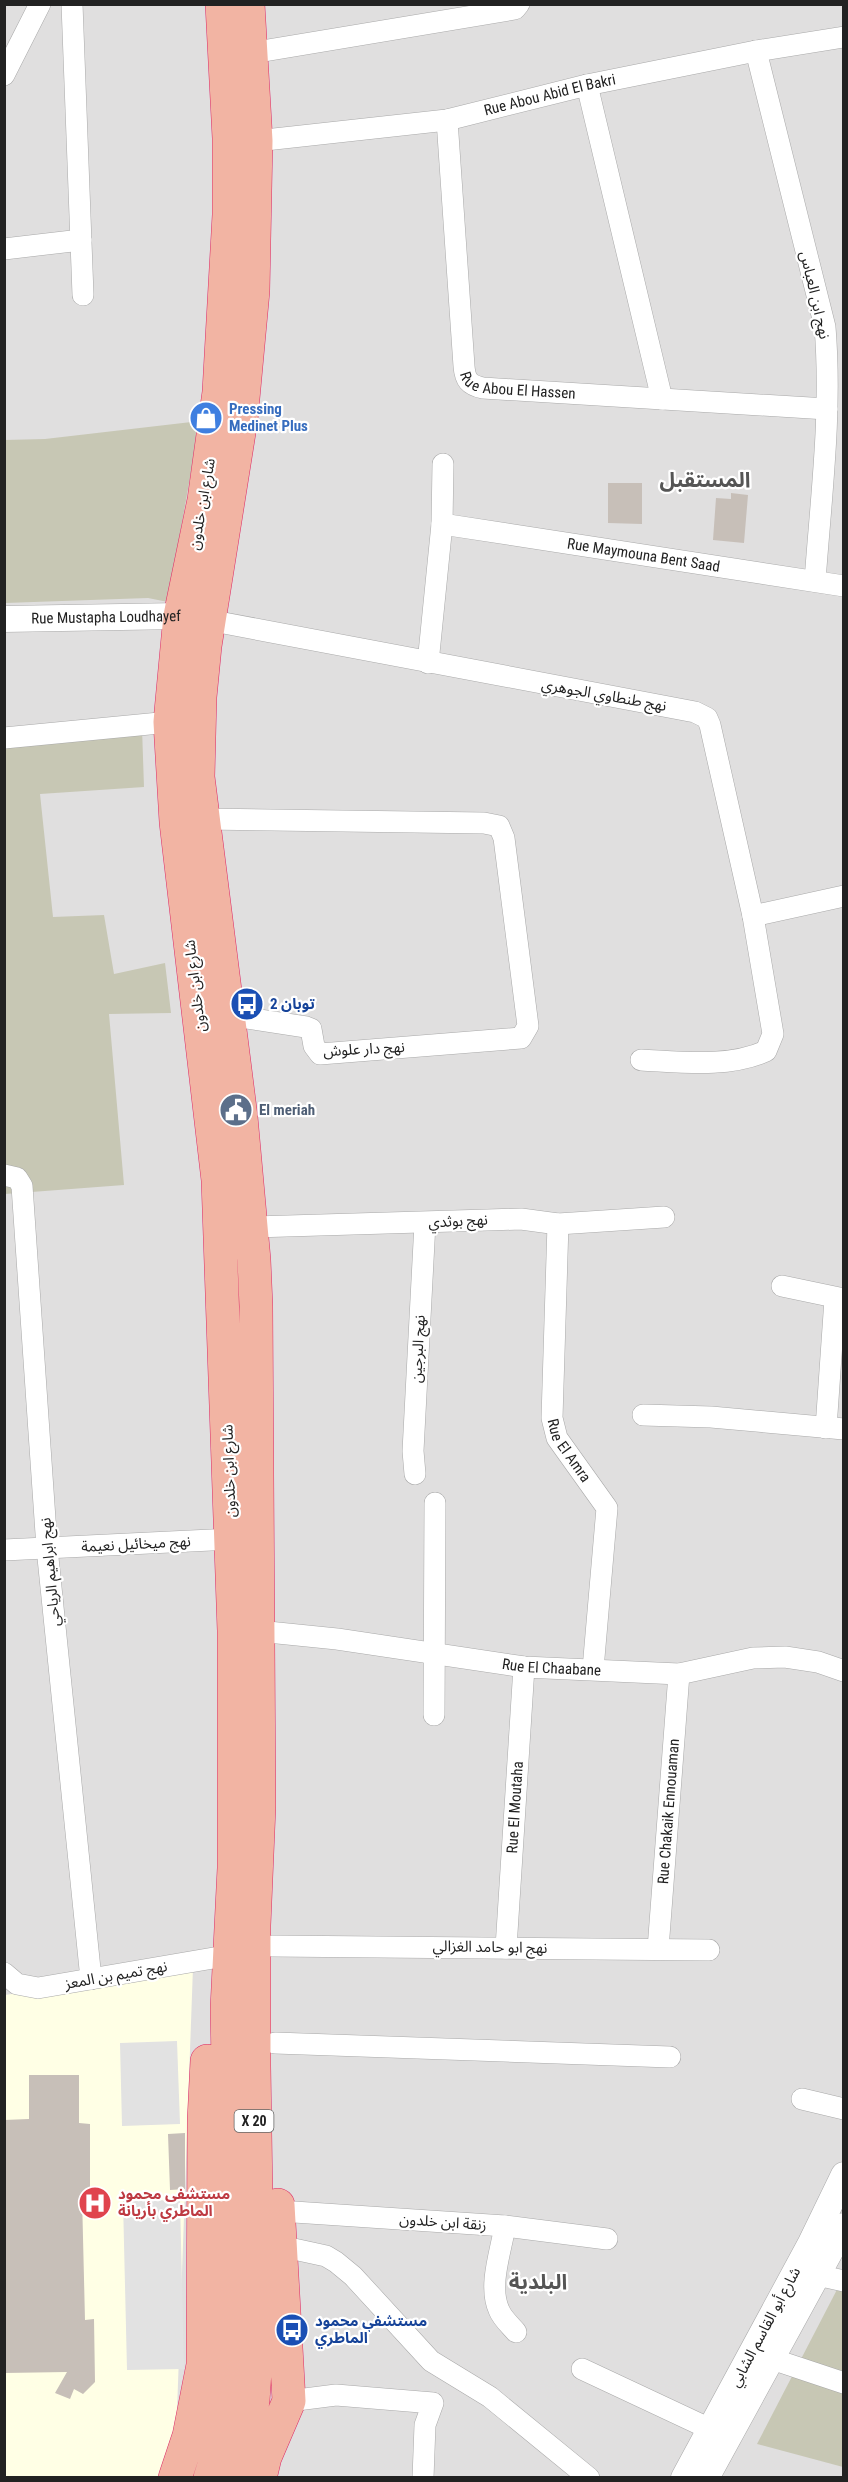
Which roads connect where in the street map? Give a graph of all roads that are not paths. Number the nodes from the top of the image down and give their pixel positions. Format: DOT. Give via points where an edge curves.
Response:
graph roads {
  1 [pos="40,4"];
  2 [pos="72,4"];
  3 [pos="222,4"];
  4 [pos="248,4"];
  5 [pos="519,4"];
  6 [pos="843,37"];
  7 [pos="756,51"];
  8 [pos="251,54"];
  9 [pos="4,75"];
  10 [pos="587,85"];
  11 [pos="447,120"];
  12 [pos="256,141"];
  13 [pos="81,240"];
  14 [pos="4,249"];
  15 [pos="83,295"];
  16 [pos="662,399"];
  17 [pos="827,409"];
  18 [pos="443,464"];
  19 [pos="442,525"];
  20 [pos="815,581"];
  21 [pos="843,586"];
  22 [pos="194,618"];
  23 [pos="4,619"];
  24 [pos="428,663"];
  25 [pos="170,722"];
  26 [pos="4,738"];
  27 [pos="204,819"];
  28 [pos="843,896"];
  29 [pos="753,916"];
  30 [pos="227,1015"];
  31 [pos="641,1060"];
  32 [pos="4,1175"];
  33 [pos="664,1217"];
  34 [pos="425,1223"];
  35 [pos="558,1224"];
  36 [pos="252,1227"];
  37 [pos="782,1286"];
  38 [pos="839,1299"];
  39 [pos="643,1415"];
  40 [pos="835,1429"];
  41 [pos="416,1474"];
  42 [pos="435,1503"];
  43 [pos="232,1539"];
  44 [pos="46,1548"];
  45 [pos="4,1550"];
  46 [pos="258,1631"];
  47 [pos="435,1653"];
  48 [pos="524,1667"];
  49 [pos="593,1669"];
  50 [pos="843,1671"];
  51 [pos="678,1674"];
  52 [pos="434,1715"];
  53 [pos="257,1869"];
  54 [pos="272,1946"];
  55 [pos="506,1948"];
  56 [pos="658,1949"];
  57 [pos="709,1950"];
  58 [pos="230,1964"];
  59 [pos="4,1973"];
  60 [pos="91,1979"];
  61 [pos="275,2043"];
  62 [pos="670,2056"];
  63 [pos="802,2099"];
  64 [pos="843,2109"];
  65 [pos="843,2175"];
  66 [pos="279,2211"];
  67 [pos="505,2226"];
  68 [pos="843,2226"];
  69 [pos="606,2239"];
  70 [pos="280,2246"];
  71 [pos="817,2275"];
  72 [pos="843,2282"];
  73 [pos="516,2332"];
  74 [pos="772,2359"];
  75 [pos="582,2369"];
  76 [pos="243,2371"];
  77 [pos="447,2372"];
  78 [pos="843,2383"];
  79 [pos="289,2400"];
  80 [pos="433,2403"];
  81 [pos="721,2431"];
  82 [pos="175,2478"];
  83 [pos="210,2478"];
  84 [pos="237,2478"];
  85 [pos="260,2478"];
  86 [pos="285,2478"];
  87 [pos="423,2478"];
  88 [pos="588,2478"];
  89 [pos="684,2478"];
  90 [pos="706,2478"];
  1 -- 9 [label="street"];
  2 -- 13 [label="street"];
  3 -- 22 [label="highway, شارع ابن خلدون" via="229,138 226,293"];
  4 -- 8 [label="highway, شارع ابن خلدون"];
  5 -- 8 [label="street" via="515,9"];
  6 -- 7 [label="street, Rue Abou Abid El Bakri"];
  7 -- 10 [label="street, Rue Abou Abid El Bakri"];
  7 -- 17 [label="street, نهج ابن العباس" via="825,327"];
  8 -- 12 [label="highway, شارع ابن خلدون"];
  10 -- 11 [label="street, Rue Abou Abid El Bakri"];
  10 -- 16 [label="street"];
  11 -- 12 [label="street, Rue Abou Abid El Bakri"];
  11 -- 16 [label="street, Rue Abou El Hassen" via="467,380 472,386 483,388"];
  12 -- 22 [label="highway, شارع ابن خلدون" via="253,291 241,420"];
  13 -- 14 [label="street"];
  13 -- 15 [label="street"];
  16 -- 17 [label="street, Rue Abou El Hassen"];
  17 -- 20 [label="street, نهج ابن العباس"];
  18 -- 19 [label="street"];
  19 -- 20 [label="street, Rue Maymouna Bent Saad"];
  19 -- 24 [label="street"];
  20 -- 21 [label="street, Rue Maymouna Bent Saad"];
  22 -- 23 [label="street, Rue Mustapha Loudhayef"];
  22 -- 24 [label="street, نهج طنطاوي الجوهري"];
  22 -- 25 [label="highway, شارع ابن خلدون"];
  22 -- 27 [label="highway, شارع ابن خلدون" via="200,697 198,777"];
  24 -- 29 [label="street, نهج طنطاوي الجوهري" via="695,712 707,718"];
  25 -- 26 [label="street"];
  25 -- 43 [label="highway, شارع ابن خلدون" via="176,822 218,1180"];
  27 -- 30 [label="highway, شارع ابن خلدون"];
  27 -- 30 [label="street, نهج دار علوش" via="499,826 504,838 528,1026 521,1038 320,1054 311,1029"];
  28 -- 29 [label="street"];
  29 -- 31 [label="street" via="773,1034 766,1051 714,1062"];
  30 -- 36 [label="highway, شارع ابن خلدون"];
  32 -- 44 [label="street, نهج ابراهيم الرياحي" via="17,1178 21,1186"];
  33 -- 35 [label="street, نهج بوثدي"];
  34 -- 35 [label="street, نهج بوثدي" via="521,1220"];
  34 -- 36 [label="street, نهج بوثدي"];
  34 -- 41 [label="street, نهج البرجين" via="413,1451"];
  35 -- 49 [label="street, Rue El Amra" via="552,1418 557,1438 607,1508"];
  36 -- 46 [label="highway, شارع ابن خلدون"];
  37 -- 38 [label="street"];
  38 -- 40 [label="street"];
  39 -- 40 [label="street"];
  42 -- 47 [label="street"];
  43 -- 44 [label="street, نهج ميخائيل نعيمة"];
  43 -- 58 [label="highway, شارع ابن خلدون" via="235,1759"];
  44 -- 45 [label="street, نهج ميخائيل نعيمة"];
  44 -- 60 [label="street, نهج ابراهيم الرياحي"];
  46 -- 47 [label="street, Rue El Chaabane"];
  46 -- 53 [label="highway, شارع ابن خلدون"];
  47 -- 48 [label="street, Rue El Chaabane"];
  47 -- 52 [label="street"];
  48 -- 49 [label="street, Rue El Chaabane"];
  48 -- 55 [label="street, Rue El Moutaha"];
  49 -- 51 [label="street, Rue El Chaabane"];
  50 -- 51 [label="street, Rue El Chaabane" via="818,1662 753,1658"];
  51 -- 56 [label="street, Rue Chakaik Ennouaman"];
  53 -- 54 [label="highway"];
  53 -- 76 [label="highway, X 20" via="254,2011 258,2274"];
  54 -- 55 [label="street, نهج ابو حامد الغزالي"];
  54 -- 61 [label="highway"];
  55 -- 56 [label="street, نهج ابو حامد الغزالي"];
  56 -- 57 [label="street, نهج ابو حامد الغزالي"];
  58 -- 60 [label="street, نهج تميم بن المعز"];
  58 -- 76 [label="highway, X 20" via="228,2119 233,2321"];
  58 -- 82 [label="highway" via="215,2015 206,2070 203,2365 189,2436"];
  59 -- 60 [label="street, نهج تميم بن المعز" via="17,1984 38,1988"];
  61 -- 62 [label="street"];
  61 -- 66 [label="highway"];
  63 -- 64 [label="street"];
  65 -- 81 [label="street, شارع أبو القاسم الشابي"];
  66 -- 67 [label="street, زنقة ابن خلدون"];
  66 -- 70 [label="highway"];
  67 -- 69 [label="street, زنقة ابن خلدون"];
  67 -- 73 [label="street" via="495,2299 504,2319"];
  68 -- 71 [label="street, شارع أبو القاسم الشابي"];
  70 -- 77 [label="street" via="326,2256 336,2262 420,2351"];
  70 -- 79 [label="highway"];
  71 -- 72 [label="street"];
  71 -- 74 [label="street, شارع أبو القاسم الشابي"];
  74 -- 78 [label="street"];
  74 -- 81 [label="street, شارع أبو القاسم الشابي"];
  75 -- 81 [label="street"];
  76 -- 83 [label="highway, X 20"];
  76 -- 84 [label="highway, X 20" via="249,2429"];
  77 -- 80 [label="street"];
  77 -- 88 [label="street" via="490,2397"];
  79 -- 80 [label="street" via="336,2395"];
  79 -- 85 [label="highway"];
  79 -- 86 [label="highway"];
  80 -- 87 [label="street" via="425,2426"];
  81 -- 89 [label="street, شارع أبو القاسم الشابي"];
  81 -- 90 [label="street, شارع أبو القاسم الشابي"];
}
